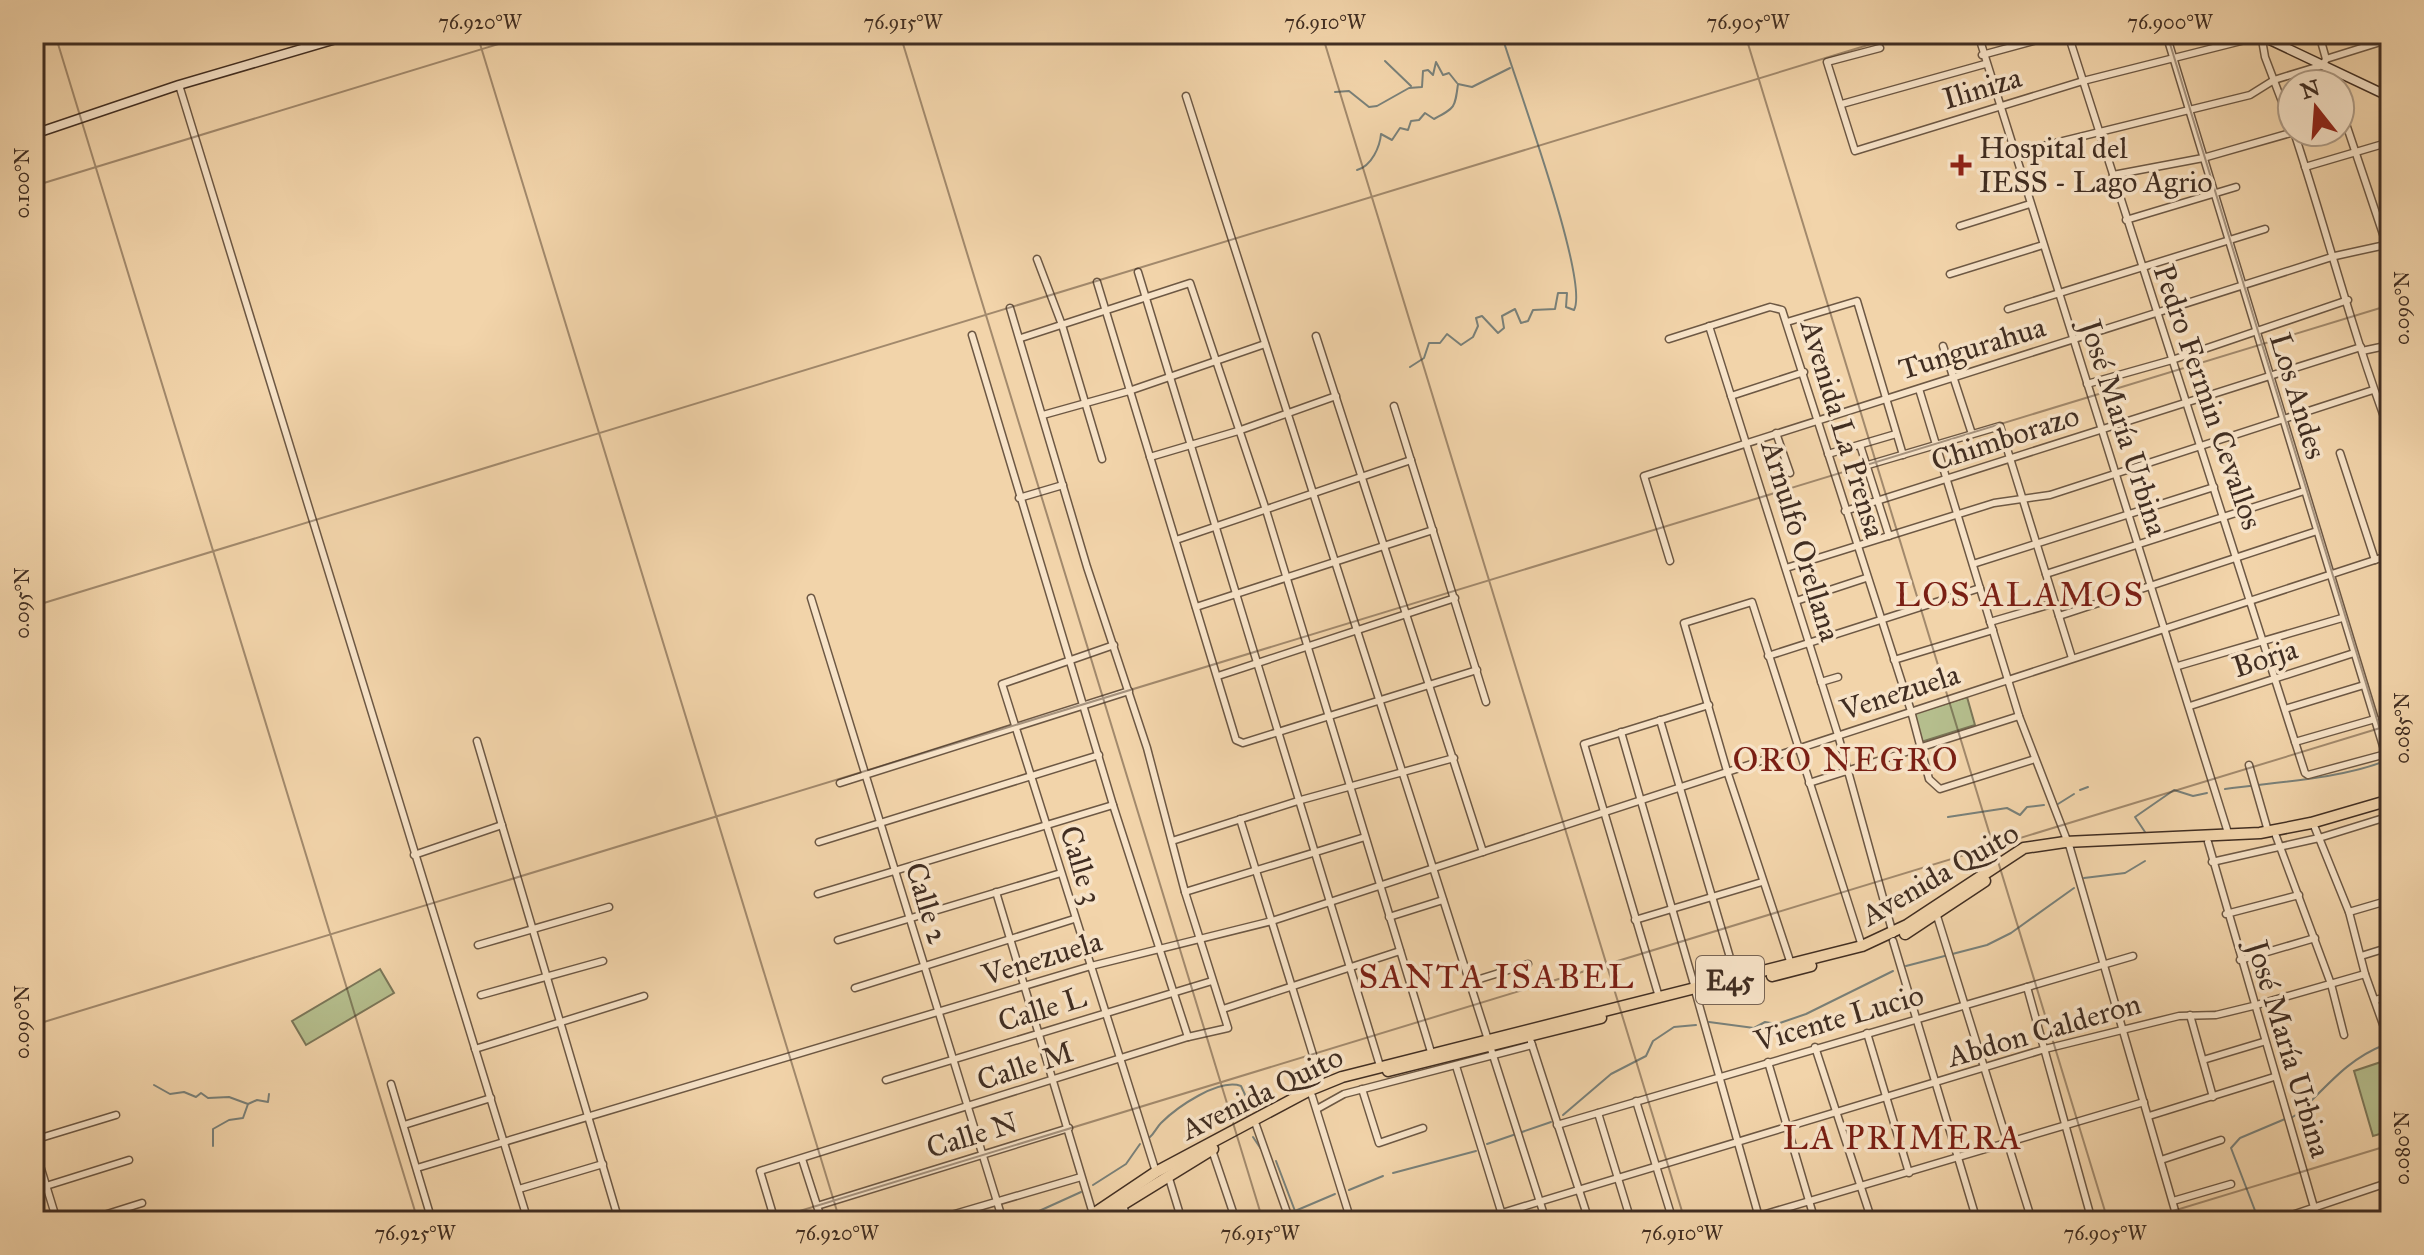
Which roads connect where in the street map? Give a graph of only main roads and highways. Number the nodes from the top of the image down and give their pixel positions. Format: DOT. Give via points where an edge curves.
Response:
graph roads {
  1 [pos="2390,803"];
  2 [pos="2272,834"];
  3 [pos="2068,845"];
  4 [pos="1893,938"];
  5 [pos="1695,991"];
  6 [pos="1491,1048"];
  7 [pos="1091,1219"];
  1 -- 2 [label="highway, Avenida Quito / E45"];
  1 -- 2 [label="highway, Avenida Quito / E45" via="2317,833"];
  2 -- 3 [label="highway, Avenida Quito / E45"];
  2 -- 3 [label="highway, Avenida Quito / E45" via="2208,842"];
  3 -- 4 [label="highway, Avenida Quito / E45" via="2025,854 1937,916"];
  3 -- 4 [label="highway, Avenida Quito / E45" via="2034,845 2012,854"];
  4 -- 5 [label="highway, Avenida Quito / E45"];
  4 -- 5 [label="highway, Avenida Quito / E45" via="1855,955"];
  5 -- 6 [label="highway, Avenida Quito / E45"];
  5 -- 6 [label="highway, Avenida Quito / E45"];
  6 -- 7 [label="highway, Avenida Quito / E45" via="1344,1082 1256,1125"];
  6 -- 7 [label="highway, Avenida Quito / E45" via="1431,1052 1322,1084 1156,1172"];
}
